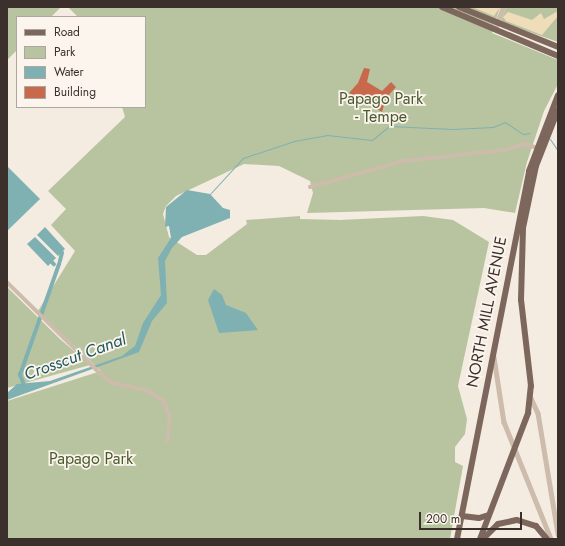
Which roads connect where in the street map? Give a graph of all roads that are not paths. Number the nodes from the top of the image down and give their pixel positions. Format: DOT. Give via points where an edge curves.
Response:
graph roads {
  1 [pos="442,7"];
  2 [pos="459,7"];
  3 [pos="503,7"];
  4 [pos="496,26"];
  5 [pos="558,47"];
  6 [pos="558,56"];
  7 [pos="558,95"];
  8 [pos="558,110"];
  9 [pos="539,148"];
  10 [pos="310,187"];
  11 [pos="521,266"];
  12 [pos="509,267"];
  13 [pos="7,282"];
  14 [pos="494,342"];
  15 [pos="530,396"];
  16 [pos="168,441"];
  17 [pos="489,515"];
  18 [pos="462,516"];
  19 [pos="558,534"];
  20 [pos="457,539"];
  21 [pos="480,539"];
  22 [pos="483,539"];
  23 [pos="547,539"];
  24 [pos="551,539"];
  1 -- 4 [label="main road"];
  2 -- 4 [label="main road"];
  3 -- 4 [label="street"];
  4 -- 5 [label="main road"];
  4 -- 6 [label="main road"];
  7 -- 9 [label="main road, NORTH MILL AVENUE"];
  8 -- 9 [label="main road, NORTH MILL AVENUE"];
  9 -- 10 [label="street" via="525,144 504,150 404,161"];
  9 -- 11 [label="main road, NORTH MILL AVENUE" via="523,228"];
  9 -- 12 [label="main road, NORTH MILL AVENUE"];
  11 -- 12 [label="main road"];
  11 -- 15 [label="main road, NORTH MILL AVENUE"];
  12 -- 14 [label="main road, NORTH MILL AVENUE"];
  13 -- 16 [label="street" via="113,383 147,390 164,401 170,416"];
  14 -- 18 [label="main road, NORTH MILL AVENUE"];
  14 -- 24 [label="street" via="497,390 511,441"];
  15 -- 17 [label="main road, NORTH MILL AVENUE" via="518,446"];
  15 -- 19 [label="street" via="538,412"];
  17 -- 18 [label="main road"];
  17 -- 21 [label="main road, NORTH MILL AVENUE"];
  18 -- 20 [label="main road, NORTH MILL AVENUE"];
  22 -- 23 [label="main road" via="498,524 514,520 536,526"];
}
